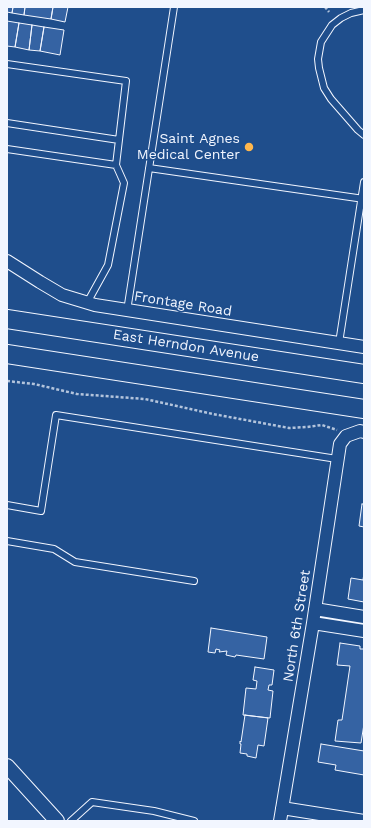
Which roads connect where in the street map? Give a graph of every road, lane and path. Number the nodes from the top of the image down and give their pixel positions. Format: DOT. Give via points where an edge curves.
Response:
graph roads {
  1 [pos="174,7"];
  2 [pos="326,7"];
  3 [pos="364,10"];
  4 [pos="329,12"];
  5 [pos="7,64"];
  6 [pos="7,123"];
  7 [pos="364,135"];
  8 [pos="119,140"];
  9 [pos="7,149"];
  10 [pos="116,165"];
  11 [pos="149,168"];
  12 [pos="364,182"];
  13 [pos="363,199"];
  14 [pos="7,261"];
  15 [pos="87,303"];
  16 [pos="127,311"];
  17 [pos="7,319"];
  18 [pos="339,343"];
  19 [pos="364,347"];
  20 [pos="7,354"];
  21 [pos="364,374"];
  22 [pos="7,381"];
  23 [pos="364,409"];
  24 [pos="364,432"];
  25 [pos="346,436"];
  26 [pos="337,459"];
  27 [pos="7,505"];
  28 [pos="7,541"];
  29 [pos="194,581"];
  30 [pos="315,609"];
  31 [pos="364,617"];
  32 [pos="313,623"];
  33 [pos="364,631"];
  34 [pos="7,766"];
  35 [pos="282,808"];
  36 [pos="364,820"];
  37 [pos="57,821"];
  38 [pos="70,821"];
  39 [pos="194,821"];
  40 [pos="280,821"];
  1 -- 11 [label="lane"];
  2 -- 4 [label="path"];
  3 -- 7 [label="lane" via="351,13 332,25 322,42 318,59 324,88"];
  5 -- 8 [label="lane" via="126,81"];
  6 -- 8 [label="lane"];
  8 -- 10 [label="lane"];
  9 -- 10 [label="lane"];
  10 -- 15 [label="lane" via="124,183 108,265"];
  11 -- 13 [label="lane"];
  11 -- 16 [label="lane"];
  12 -- 13 [label="lane"];
  13 -- 18 [label="lane"];
  14 -- 15 [label="street, Frontage Road" via="62,295"];
  15 -- 16 [label="street, Frontage Road"];
  16 -- 18 [label="street, Frontage Road"];
  17 -- 21 [label="main road, East Herndon Avenue"];
  18 -- 19 [label="street, Frontage Road"];
  20 -- 23 [label="main road"];
  22 -- 25 [label="path" via="77,394 145,399 289,428 322,425 335,428"];
  24 -- 25 [label="street"];
  25 -- 26 [label="street, North 6th Street" via="340,444"];
  26 -- 27 [label="lane" via="56,416 41,511"];
  26 -- 30 [label="street, North 6th Street"];
  28 -- 29 [label="lane" via="54,549 75,562"];
  30 -- 31 [label="street"];
  30 -- 32 [label="street, North 6th Street"];
  32 -- 33 [label="street"];
  32 -- 35 [label="street, North 6th Street"];
  34 -- 37 [label="street"];
  35 -- 36 [label="street"];
  35 -- 40 [label="street, North 6th Street"];
  38 -- 39 [label="lane" via="92,802 154,811"];
}
